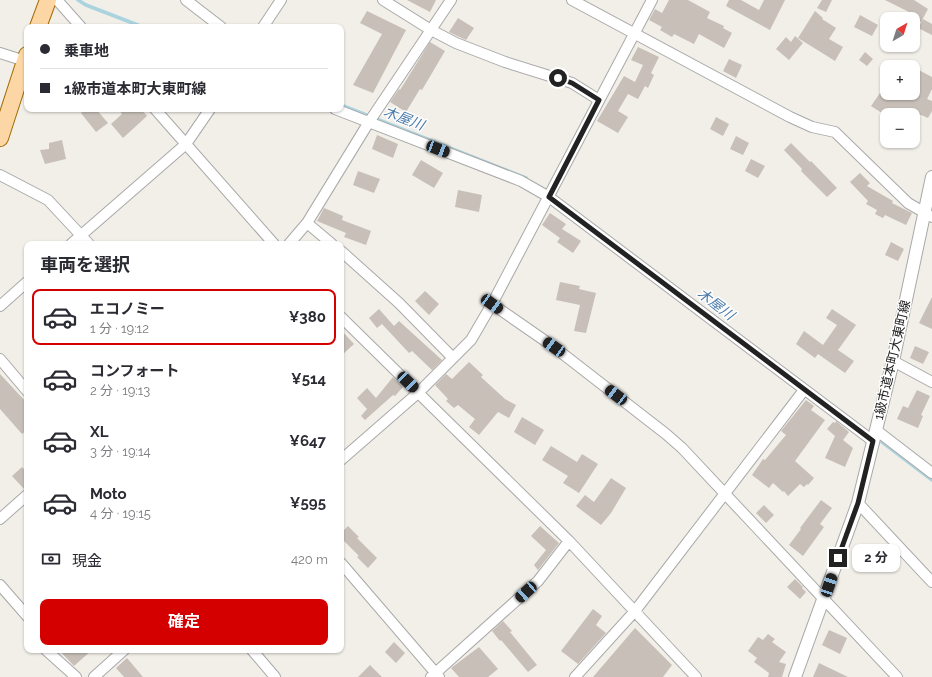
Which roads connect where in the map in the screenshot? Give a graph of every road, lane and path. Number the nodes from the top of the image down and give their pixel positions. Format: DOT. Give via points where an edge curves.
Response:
graph roads {
  1 [pos="48,0"];
  2 [pos="57,0"];
  3 [pos="186,0"];
  4 [pos="281,0"];
  5 [pos="383,0"];
  6 [pos="451,0"];
  7 [pos="572,0"];
  8 [pos="652,0"];
  9 [pos="39,24"];
  10 [pos="79,24"];
  11 [pos="217,24"];
  12 [pos="265,24"];
  13 [pos="431,30"];
  14 [pos="634,33"];
  15 [pos="0,53"];
  16 [pos="24,58"];
  17 [pos="24,64"];
  18 [pos="599,100"];
  19 [pos="344,111"];
  20 [pos="158,112"];
  21 [pos="208,112"];
  22 [pos="372,118"];
  23 [pos="0,138"];
  24 [pos="186,144"];
  25 [pos="0,175"];
  26 [pos="932,177"];
  27 [pos="549,197"];
  28 [pos="928,215"];
  29 [pos="307,224"];
  30 [pos="82,235"];
  31 [pos="75,241"];
  32 [pos="87,241"];
  33 [pos="271,241"];
  34 [pos="292,241"];
  35 [pos="328,241"];
  36 [pos="344,254"];
  37 [pos="24,285"];
  38 [pos="492,304"];
  39 [pos="0,306"];
  40 [pos="344,320"];
  41 [pos="453,358"];
  42 [pos="0,359"];
  43 [pos="893,361"];
  44 [pos="932,382"];
  45 [pos="24,387"];
  46 [pos="804,390"];
  47 [pos="419,392"];
  48 [pos="874,436"];
  49 [pos="344,457"];
  50 [pos="932,473"];
  51 [pos="725,494"];
  52 [pos="24,498"];
  53 [pos="858,503"];
  54 [pos="0,519"];
  55 [pos="569,541"];
  56 [pos="344,567"];
  57 [pos="932,582"];
  58 [pos="0,585"];
  59 [pos="824,599"];
  60 [pos="635,611"];
  61 [pos="24,613"];
  62 [pos="49,653"];
  63 [pos="121,653"];
  64 [pos="255,653"];
  65 [pos="690,675"];
  66 [pos="435,676"];
  67 [pos="76,677"];
  68 [pos="94,677"];
  69 [pos="275,677"];
  70 [pos="575,677"];
  71 [pos="795,677"];
  72 [pos="897,677"];
  1 -- 9 [label="main road"];
  2 -- 10 [label="street"];
  3 -- 11 [label="street"];
  4 -- 12 [label="street"];
  5 -- 13 [label="street"];
  6 -- 13 [label="street"];
  7 -- 14 [label="street"];
  8 -- 14 [label="street"];
  13 -- 18 [label="street" via="456,43 505,62 572,83"];
  13 -- 22 [label="street"];
  14 -- 18 [label="street"];
  14 -- 28 [label="street" via="812,127 835,132 908,203"];
  15 -- 16 [label="street"];
  17 -- 23 [label="main road"];
  18 -- 27 [label="street"];
  19 -- 22 [label="street"];
  20 -- 24 [label="street"];
  21 -- 24 [label="street"];
  22 -- 27 [label="street" via="521,181"];
  22 -- 29 [label="street"];
  24 -- 30 [label="street"];
  24 -- 33 [label="street"];
  25 -- 30 [label="street" via="48,200"];
  26 -- 28 [label="street, 1級市道本町大東町線"];
  27 -- 38 [label="street"];
  27 -- 46 [label="street"];
  28 -- 43 [label="street, 1級市道本町大東町線"];
  29 -- 34 [label="street"];
  29 -- 35 [label="street"];
  30 -- 31 [label="street"];
  30 -- 32 [label="street"];
  36 -- 41 [label="street" via="399,303"];
  37 -- 39 [label="street"];
  38 -- 41 [label="street" via="471,340"];
  38 -- 51 [label="street" via="554,347 666,434"];
  40 -- 47 [label="street"];
  41 -- 47 [label="street"];
  42 -- 45 [label="street"];
  43 -- 44 [label="street"];
  43 -- 48 [label="street, 1級市道本町大東町線"];
  46 -- 48 [label="street"];
  46 -- 51 [label="street"];
  47 -- 49 [label="street"];
  47 -- 55 [label="street"];
  48 -- 50 [label="street"];
  48 -- 53 [label="street, 1級市道本町大東町線"];
  51 -- 59 [label="street"];
  51 -- 60 [label="street"];
  52 -- 54 [label="street"];
  53 -- 57 [label="street"];
  53 -- 59 [label="street, 1級市道本町大東町線"];
  55 -- 60 [label="street"];
  55 -- 66 [label="street" via="538,582"];
  56 -- 66 [label="street"];
  58 -- 61 [label="street"];
  59 -- 71 [label="street, 1級市道本町大東町線"];
  59 -- 72 [label="street"];
  60 -- 65 [label="street"];
  60 -- 70 [label="street"];
  62 -- 67 [label="street"];
  63 -- 68 [label="street"];
  64 -- 69 [label="street"];
}
